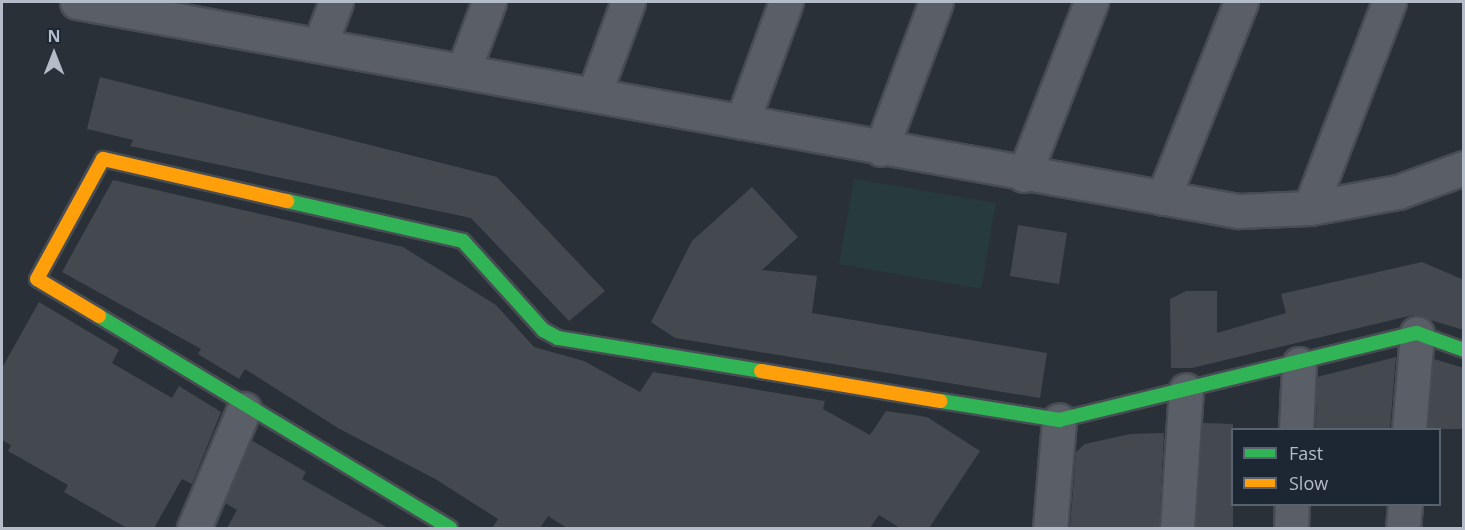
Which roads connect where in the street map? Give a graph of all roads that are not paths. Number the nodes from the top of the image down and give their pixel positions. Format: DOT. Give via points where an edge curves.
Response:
graph roads {
  1 [pos="77,2"];
  2 [pos="336,2"];
  3 [pos="489,2"];
  4 [pos="628,2"];
  5 [pos="786,2"];
  6 [pos="936,2"];
  7 [pos="1091,2"];
  8 [pos="1240,2"];
  9 [pos="1389,2"];
  10 [pos="178,10"];
  11 [pos="320,44"];
  12 [pos="464,69"];
  13 [pos="594,94"];
  14 [pos="742,122"];
  15 [pos="881,149"];
  16 [pos="1464,168"];
  17 [pos="1024,175"];
  18 [pos="1163,198"];
  19 [pos="1310,208"];
  20 [pos="1417,333"];
  21 [pos="1464,350"];
  22 [pos="1299,364"];
  23 [pos="1186,390"];
  24 [pos="244,409"];
  25 [pos="1059,420"];
  26 [pos="1296,428"];
  27 [pos="1409,428"];
  28 [pos="1292,506"];
  29 [pos="1404,506"];
  30 [pos="194,528"];
  31 [pos="450,528"];
  32 [pos="1050,528"];
  33 [pos="1177,528"];
  34 [pos="1291,528"];
  35 [pos="1403,528"];
  1 -- 10 [label="street"];
  2 -- 11 [label="street"];
  3 -- 12 [label="street"];
  4 -- 13 [label="street"];
  5 -- 14 [label="street"];
  6 -- 15 [label="street"];
  7 -- 17 [label="street"];
  8 -- 18 [label="street"];
  9 -- 19 [label="street"];
  10 -- 11 [label="street"];
  11 -- 12 [label="street"];
  12 -- 13 [label="street"];
  13 -- 14 [label="street"];
  14 -- 15 [label="street"];
  15 -- 17 [label="street"];
  16 -- 19 [label="street" via="1398,192"];
  17 -- 18 [label="street"];
  18 -- 19 [label="street" via="1239,211"];
  20 -- 21 [label="street"];
  20 -- 22 [label="street"];
  20 -- 27 [label="street"];
  22 -- 23 [label="street"];
  22 -- 26 [label="street"];
  23 -- 25 [label="street"];
  23 -- 33 [label="street"];
  24 -- 25 [label="street" via="37,279 103,159 463,241 543,330 558,338"];
  24 -- 30 [label="street"];
  24 -- 31 [label="street"];
  25 -- 32 [label="street"];
  28 -- 34 [label="street"];
  29 -- 35 [label="street"];
}
